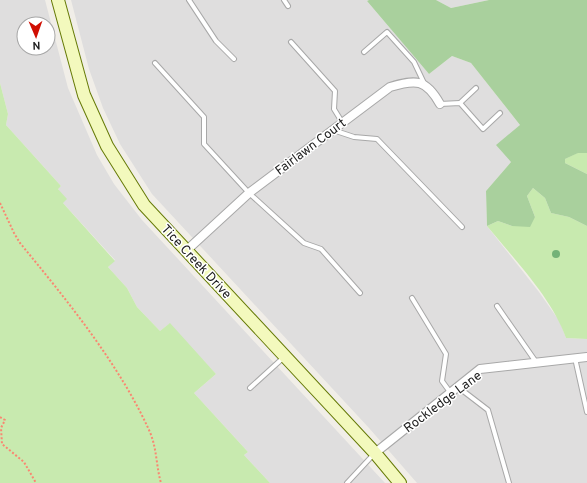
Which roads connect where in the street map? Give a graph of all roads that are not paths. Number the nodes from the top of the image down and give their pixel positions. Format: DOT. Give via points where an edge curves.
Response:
graph roads {
  1 [pos="58,0"];
  2 [pos="189,0"];
  3 [pos="284,0"];
  4 [pos="288,6"];
  5 [pos="291,42"];
  6 [pos="364,52"];
  7 [pos="234,59"];
  8 [pos="155,63"];
  9 [pos="424,83"];
  10 [pos="476,88"];
  11 [pos="460,103"];
  12 [pos="440,104"];
  13 [pos="500,113"];
  14 [pos="342,122"];
  15 [pos="331,129"];
  16 [pos="249,193"];
  17 [pos="462,227"];
  18 [pos="187,250"];
  19 [pos="360,293"];
  20 [pos="412,298"];
  21 [pos="497,306"];
  22 [pos="285,356"];
  23 [pos="587,357"];
  24 [pos="575,358"];
  25 [pos="537,363"];
  26 [pos="457,387"];
  27 [pos="250,388"];
  28 [pos="450,392"];
  29 [pos="587,412"];
  30 [pos="375,453"];
  31 [pos="347,483"];
  32 [pos="400,483"];
  33 [pos="509,483"];
  1 -- 18 [label="street, Tice Creek Drive" via="84,95 107,146 144,204"];
  2 -- 7 [label="lane" via="216,41"];
  3 -- 4 [label="lane"];
  5 -- 14 [label="lane" via="335,90 334,109"];
  6 -- 9 [label="lane" via="386,32 414,62"];
  8 -- 16 [label="lane" via="204,117 204,144"];
  9 -- 12 [label="street"];
  9 -- 14 [label="street, Fairlawn Court" via="408,81 390,87"];
  10 -- 11 [label="lane"];
  11 -- 12 [label="lane"];
  11 -- 13 [label="lane" via="483,129"];
  14 -- 15 [label="street, Fairlawn Court"];
  15 -- 16 [label="street, Fairlawn Court"];
  15 -- 17 [label="lane" via="354,137 377,139"];
  16 -- 18 [label="street, Fairlawn Court"];
  16 -- 19 [label="lane" via="304,243 322,249"];
  18 -- 22 [label="street, Tice Creek Drive"];
  20 -- 28 [label="lane" via="446,354 442,381"];
  21 -- 25 [label="lane"];
  22 -- 27 [label="lane"];
  22 -- 30 [label="street, Tice Creek Drive"];
  23 -- 24 [label="street, Rockledge Lane"];
  24 -- 25 [label="street, Rockledge Lane"];
  24 -- 29 [label="lane"];
  25 -- 26 [label="street, Rockledge Lane" via="480,369"];
  26 -- 28 [label="street, Rockledge Lane"];
  26 -- 33 [label="lane" via="488,410"];
  28 -- 30 [label="street, Rockledge Lane"];
  30 -- 31 [label="lane"];
  30 -- 32 [label="street, Tice Creek Drive"];
}
